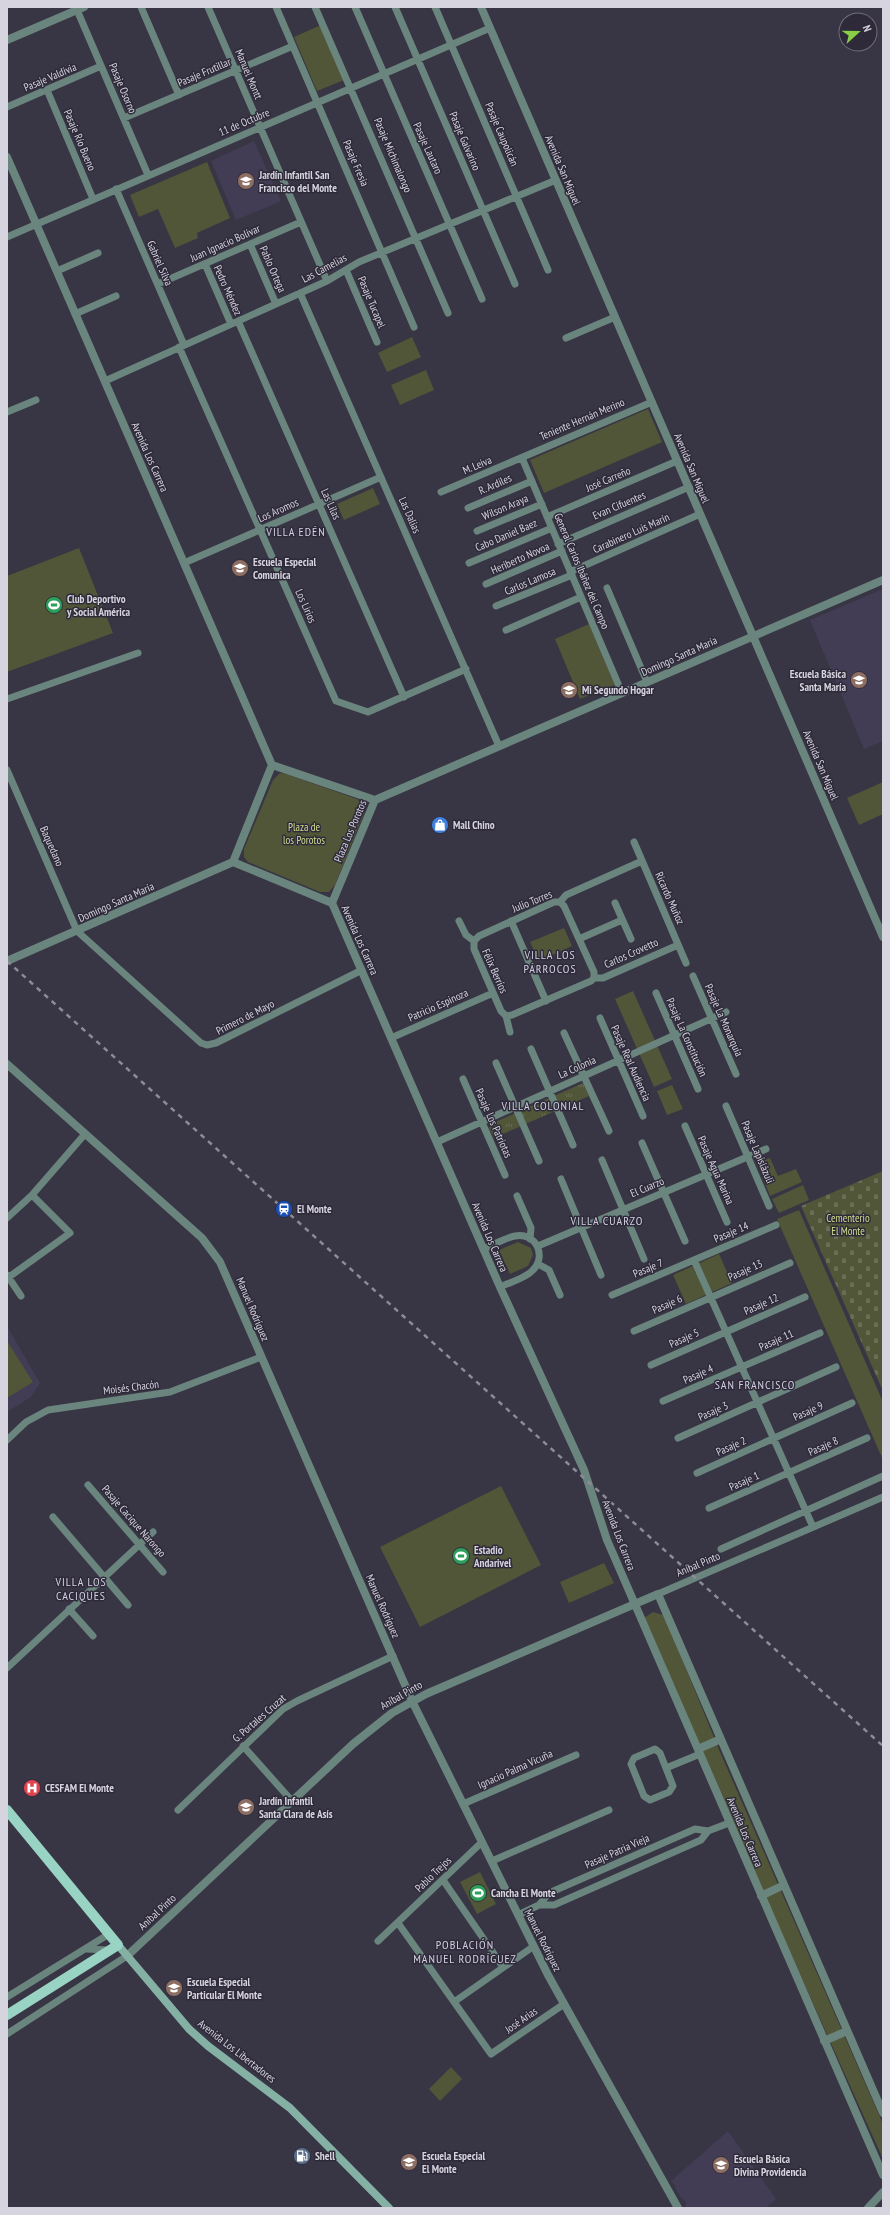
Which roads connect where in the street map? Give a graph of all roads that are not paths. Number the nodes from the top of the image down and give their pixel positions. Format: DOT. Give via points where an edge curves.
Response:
graph roads {
  1 [pos="141,7"];
  2 [pos="208,7"];
  3 [pos="276,7"];
  4 [pos="315,7"];
  5 [pos="355,7"];
  6 [pos="395,7"];
  7 [pos="435,7"];
  8 [pos="481,7"];
  9 [pos="81,8"];
  10 [pos="490,28"];
  11 [pos="7,40"];
  12 [pos="451,45"];
  13 [pos="293,46"];
  14 [pos="418,59"];
  15 [pos="102,66"];
  16 [pos="236,71"];
  17 [pos="384,74"];
  18 [pos="351,88"];
  19 [pos="47,90"];
  20 [pos="179,95"];
  21 [pos="317,102"];
  22 [pos="7,107"];
  23 [pos="124,118"];
  24 [pos="260,127"];
  25 [pos="7,157"];
  26 [pos="148,175"];
  27 [pos="556,180"];
  28 [pos="116,189"];
  29 [pos="516,196"];
  30 [pos="93,199"];
  31 [pos="483,210"];
  32 [pos="301,222"];
  33 [pos="36,224"];
  34 [pos="450,224"];
  35 [pos="7,237"];
  36 [pos="416,239"];
  37 [pos="250,244"];
  38 [pos="98,253"];
  39 [pos="382,253"];
  40 [pos="204,264"];
  41 [pos="346,270"];
  42 [pos="548,270"];
  43 [pos="57,271"];
  44 [pos="327,281"];
  45 [pos="158,284"];
  46 [pos="515,284"];
  47 [pos="300,293"];
  48 [pos="116,296"];
  49 [pos="482,299"];
  50 [pos="276,304"];
  51 [pos="448,313"];
  52 [pos="75,314"];
  53 [pos="615,317"];
  54 [pos="234,323"];
  55 [pos="414,327"];
  56 [pos="566,338"];
  57 [pos="377,342"];
  58 [pos="182,346"];
  59 [pos="104,381"];
  60 [pos="36,400"];
  61 [pos="652,402"];
  62 [pos="7,412"];
  63 [pos="522,458"];
  64 [pos="677,461"];
  65 [pos="381,477"];
  66 [pos="532,481"];
  67 [pos="689,487"];
  68 [pos="441,492"];
  69 [pos="319,504"];
  70 [pos="542,504"];
  71 [pos="468,508"];
  72 [pos="700,514"];
  73 [pos="547,517"];
  74 [pos="552,528"];
  75 [pos="260,530"];
  76 [pos="477,531"];
  77 [pos="558,544"];
  78 [pos="562,551"];
  79 [pos="184,563"];
  80 [pos="469,563"];
  81 [pos="571,573"];
  82 [pos="883,580"];
  83 [pos="486,584"];
  84 [pos="607,588"];
  85 [pos="581,598"];
  86 [pos="496,606"];
  87 [pos="506,630"];
  88 [pos="753,636"];
  89 [pos="138,653"];
  90 [pos="466,669"];
  91 [pos="647,682"];
  92 [pos="622,693"];
  93 [pos="404,697"];
  94 [pos="7,699"];
  95 [pos="499,746"];
  96 [pos="272,765"];
  97 [pos="7,770"];
  98 [pos="375,800"];
  99 [pos="634,842"];
  100 [pos="642,861"];
  101 [pos="234,862"];
  102 [pos="560,902"];
  103 [pos="332,903"];
  104 [pos="614,903"];
  105 [pos="460,920"];
  106 [pos="622,920"];
  107 [pos="511,921"];
  108 [pos="77,931"];
  109 [pos="883,937"];
  110 [pos="579,939"];
  111 [pos="631,939"];
  112 [pos="474,941"];
  113 [pos="678,945"];
  114 [pos="7,961"];
  115 [pos="686,963"];
  116 [pos="362,970"];
  117 [pos="692,976"];
  118 [pos="594,978"];
  119 [pos="493,993"];
  120 [pos="656,993"];
  121 [pos="546,1001"];
  122 [pos="726,1012"];
  123 [pos="506,1016"];
  124 [pos="600,1018"];
  125 [pos="711,1018"];
  126 [pos="510,1032"];
  127 [pos="564,1033"];
  128 [pos="674,1035"];
  129 [pos="391,1038"];
  130 [pos="531,1049"];
  131 [pos="618,1060"];
  132 [pos="496,1063"];
  133 [pos="7,1064"];
  134 [pos="736,1074"];
  135 [pos="584,1076"];
  136 [pos="463,1079"];
  137 [pos="698,1089"];
  138 [pos="550,1091"];
  139 [pos="726,1106"];
  140 [pos="515,1107"];
  141 [pos="643,1116"];
  142 [pos="481,1122"];
  143 [pos="685,1126"];
  144 [pos="609,1131"];
  145 [pos="85,1134"];
  146 [pos="437,1142"];
  147 [pos="642,1143"];
  148 [pos="574,1145"];
  149 [pos="766,1149"];
  150 [pos="748,1156"];
  151 [pos="602,1160"];
  152 [pos="538,1161"];
  153 [pos="706,1174"];
  154 [pos="505,1175"];
  155 [pos="561,1179"];
  156 [pos="664,1192"];
  157 [pos="32,1195"];
  158 [pos="517,1196"];
  159 [pos="769,1206"];
  160 [pos="623,1210"];
  161 [pos="7,1218"];
  162 [pos="727,1222"];
  163 [pos="776,1225"];
  164 [pos="581,1228"];
  165 [pos="530,1239"];
  166 [pos="685,1241"];
  167 [pos="538,1246"];
  168 [pos="484,1249"];
  169 [pos="644,1260"];
  170 [pos="694,1260"];
  171 [pos="790,1263"];
  172 [pos="538,1264"];
  173 [pos="601,1275"];
  174 [pos="8,1276"];
  175 [pos="500,1287"];
  176 [pos="560,1295"];
  177 [pos="612,1295"];
  178 [pos="20,1296"];
  179 [pos="710,1297"];
  180 [pos="805,1297"];
  181 [pos="634,1331"];
  182 [pos="726,1332"];
  183 [pos="820,1333"];
  184 [pos="261,1357"];
  185 [pos="651,1365"];
  186 [pos="741,1367"];
  187 [pos="836,1367"];
  188 [pos="663,1401"];
  189 [pos="757,1403"];
  190 [pos="852,1403"];
  191 [pos="678,1438"];
  192 [pos="773,1438"];
  193 [pos="867,1438"];
  194 [pos="7,1440"];
  195 [pos="697,1473"];
  196 [pos="788,1473"];
  197 [pos="883,1476"];
  198 [pos="88,1485"];
  199 [pos="883,1497"];
  200 [pos="709,1508"];
  201 [pos="805,1511"];
  202 [pos="53,1517"];
  203 [pos="813,1527"];
  204 [pos="153,1532"];
  205 [pos="139,1544"];
  206 [pos="721,1548"];
  207 [pos="163,1572"];
  208 [pos="104,1577"];
  209 [pos="658,1594"];
  210 [pos="634,1604"];
  211 [pos="128,1605"];
  212 [pos="69,1609"];
  213 [pos="93,1636"];
  214 [pos="393,1656"];
  215 [pos="7,1668"];
  216 [pos="412,1701"];
  217 [pos="721,1739"];
  218 [pos="243,1746"];
  219 [pos="699,1752"];
  220 [pos="576,1755"];
  221 [pos="666,1768"];
  222 [pos="292,1801"];
  223 [pos="463,1804"];
  224 [pos="7,1810"];
  225 [pos="178,1810"];
  226 [pos="609,1810"];
  227 [pos="729,1823"];
  228 [pos="708,1831"];
  229 [pos="482,1842"];
  230 [pos="492,1862"];
  231 [pos="443,1880"];
  232 [pos="784,1885"];
  233 [pos="761,1896"];
  234 [pos="539,1905"];
  235 [pos="518,1915"];
  236 [pos="398,1923"];
  237 [pos="109,1934"];
  238 [pos="378,1941"];
  239 [pos="118,1945"];
  240 [pos="534,1946"];
  241 [pos="86,1949"];
  242 [pos="108,1950"];
  243 [pos="127,1956"];
  244 [pos="503,1967"];
  245 [pos="7,1997"];
  246 [pos="454,2002"];
  247 [pos="564,2004"];
  248 [pos="7,2014"];
  249 [pos="847,2030"];
  250 [pos="7,2034"];
  251 [pos="824,2041"];
  252 [pos="883,2113"];
  253 [pos="883,2175"];
  254 [pos="883,2192"];
  255 [pos="389,2208"];
  256 [pos="678,2208"];
  257 [pos="868,2208"];
  1 -- 20 [label="street"];
  2 -- 16 [label="street, Manuel Montt"];
  3 -- 13 [label="street, Pasaje Fresia"];
  4 -- 18 [label="street, Pasaje Michimalongo"];
  5 -- 17 [label="street, Pasaje Lautaro"];
  6 -- 14 [label="street, Pasaje Galvarino"];
  7 -- 12 [label="street, Pasaje Caupolicán"];
  8 -- 10 [label="street, Avenida San Miguel"];
  9 -- 11 [label="street"];
  9 -- 15 [label="street, Pasaje Osorno"];
  10 -- 12 [label="street, 11 de Octubre"];
  10 -- 27 [label="street, Avenida San Miguel"];
  12 -- 14 [label="street, 11 de Octubre"];
  12 -- 29 [label="street, Pasaje Caupolicán"];
  13 -- 16 [label="street, Pasaje Frutillar"];
  13 -- 21 [label="street, Pasaje Fresia"];
  14 -- 17 [label="street, 11 de Octubre"];
  14 -- 31 [label="street, Pasaje Galvarino"];
  15 -- 19 [label="street, Pasaje Valdivia"];
  15 -- 23 [label="street, Pasaje Osorno"];
  16 -- 20 [label="street, Pasaje Frutillar"];
  16 -- 24 [label="street, Manuel Montt"];
  17 -- 18 [label="street, 11 de Octubre"];
  17 -- 34 [label="street, Pasaje Lautaro"];
  18 -- 21 [label="street, 11 de Octubre"];
  18 -- 36 [label="street, Pasaje Michimalongo"];
  19 -- 22 [label="street, Pasaje Valdivia"];
  19 -- 30 [label="street, Pasaje Río Bueno"];
  20 -- 23 [label="street, Pasaje Frutillar"];
  21 -- 24 [label="street, 11 de Octubre"];
  21 -- 39 [label="street, Pasaje Fresia"];
  23 -- 26 [label="street, Pasaje Osorno"];
  24 -- 26 [label="street, 11 de Octubre"];
  24 -- 32 [label="street, Manuel Montt"];
  25 -- 33 [label="street, Avenida Los Carrera"];
  26 -- 28 [label="street, 11 de Octubre"];
  27 -- 29 [label="street, Las Camelias"];
  27 -- 53 [label="street, Avenida San Miguel"];
  28 -- 30 [label="street, 11 de Octubre"];
  28 -- 45 [label="street, Gabriel Silva"];
  29 -- 31 [label="street, Las Camelias"];
  29 -- 42 [label="street, Pasaje Caupolicán"];
  30 -- 33 [label="street, 11 de Octubre"];
  31 -- 34 [label="street, Las Camelias"];
  31 -- 46 [label="street, Pasaje Galvarino"];
  32 -- 37 [label="street, Juan Ignacio Bolívar"];
  32 -- 44 [label="street, Manuel Montt"];
  33 -- 35 [label="street, 11 de Octubre"];
  33 -- 43 [label="street, Avenida Los Carrera"];
  34 -- 36 [label="street, Las Camelias"];
  34 -- 49 [label="street, Pasaje Lautaro"];
  36 -- 39 [label="street, Las Camelias"];
  36 -- 51 [label="street, Pasaje Michimalongo"];
  37 -- 40 [label="street, Juan Ignacio Bolívar"];
  37 -- 50 [label="street, Pablo Ortega"];
  38 -- 43 [label="street"];
  39 -- 41 [label="street, Las Camelias"];
  39 -- 55 [label="street, Pasaje Fresia"];
  40 -- 45 [label="street, Juan Ignacio Bolívar"];
  40 -- 54 [label="street, Pedro Méndez"];
  41 -- 44 [label="street, Las Camelias"];
  41 -- 57 [label="street, Pasaje Tucapel"];
  43 -- 52 [label="street, Avenida Los Carrera"];
  44 -- 47 [label="street, Las Camelias"];
  45 -- 58 [label="street, Gabriel Silva"];
  47 -- 50 [label="street, Las Camelias"];
  47 -- 65 [label="street, Las Dalias"];
  48 -- 52 [label="street"];
  50 -- 54 [label="street, Las Camelias"];
  52 -- 59 [label="street, Avenida Los Carrera"];
  53 -- 56 [label="street"];
  53 -- 61 [label="street, Avenida San Miguel"];
  54 -- 58 [label="street, Las Camelias"];
  54 -- 69 [label="street, Las Lilas"];
  58 -- 59 [label="street, Las Camelias"];
  58 -- 75 [label="street, Los Lirios"];
  59 -- 79 [label="street, Avenida Los Carrera"];
  60 -- 62 [label="street"];
  61 -- 63 [label="street, Teniente Hernán Merino"];
  61 -- 64 [label="street, Avenida San Miguel"];
  63 -- 66 [label="street, General Carlos Ibáñez del Campo"];
  63 -- 68 [label="street, M. Leiva"];
  64 -- 67 [label="street, Avenida San Miguel"];
  64 -- 73 [label="street, José Carreño"];
  65 -- 69 [label="street, Los Aromos"];
  65 -- 90 [label="street, Las Dalias"];
  66 -- 70 [label="street, General Carlos Ibáñez del Campo"];
  66 -- 71 [label="street, R. Ardiles"];
  67 -- 72 [label="street, Avenida San Miguel"];
  67 -- 77 [label="street, Evan Cifuentes"];
  69 -- 75 [label="street, Los Aromos"];
  69 -- 93 [label="street, Las Lilas"];
  70 -- 73 [label="street, General Carlos Ibáñez del Campo"];
  70 -- 76 [label="street, Wilson Araya"];
  72 -- 81 [label="street, Carabinero Luis Marín"];
  72 -- 88 [label="street, Avenida San Miguel"];
  73 -- 74 [label="street, General Carlos Ibáñez del Campo"];
  74 -- 77 [label="street, General Carlos Ibáñez del Campo"];
  74 -- 80 [label="street, Cabo Daniel Baez"];
  75 -- 79 [label="street, Los Aromos"];
  75 -- 93 [label="street, Los Lirios" via="336,701 366,712"];
  77 -- 78 [label="street, General Carlos Ibáñez del Campo"];
  78 -- 81 [label="street, General Carlos Ibáñez del Campo"];
  78 -- 83 [label="street, Heriberto Novoa"];
  79 -- 96 [label="street, Avenida Los Carrera"];
  81 -- 85 [label="street, General Carlos Ibáñez del Campo"];
  81 -- 86 [label="street, Carlos Lamosa"];
  82 -- 88 [label="street, Domingo Santa María"];
  84 -- 91 [label="street"];
  85 -- 87 [label="street"];
  85 -- 92 [label="street, General Carlos Ibáñez del Campo"];
  88 -- 91 [label="street, Domingo Santa María"];
  88 -- 109 [label="street, Avenida San Miguel"];
  89 -- 94 [label="street"];
  90 -- 93 [label="street, Los Lirios"];
  90 -- 95 [label="street, Las Dalias"];
  91 -- 92 [label="street, Domingo Santa María"];
  92 -- 95 [label="street, Domingo Santa María"];
  95 -- 98 [label="street, Domingo Santa María"];
  96 -- 98 [label="street, Plaza Los Porotos"];
  96 -- 101 [label="street"];
  97 -- 108 [label="street, Baquedano"];
  98 -- 103 [label="street, Plaza Los Porotos"];
  99 -- 100 [label="street, Ricardo Muñoz"];
  100 -- 102 [label="street, Julio Torres" via="566,895"];
  100 -- 113 [label="street, Ricardo Muñoz"];
  101 -- 103 [label="street"];
  101 -- 108 [label="street, Domingo Santa María"];
  102 -- 107 [label="street, Julio Torres" via="554,902"];
  102 -- 110 [label="street"];
  103 -- 116 [label="street, Avenida Los Carrera"];
  104 -- 106 [label="street"];
  105 -- 112 [label="street, Félix Berríos" via="466,935"];
  106 -- 110 [label="street"];
  106 -- 111 [label="street"];
  107 -- 112 [label="street, Julio Torres" via="479,936"];
  107 -- 121 [label="street"];
  108 -- 114 [label="street, Domingo Santa María"];
  108 -- 116 [label="street, Primero de Mayo" via="198,1041 207,1045 216,1043"];
  110 -- 118 [label="street" via="594,972"];
  112 -- 119 [label="street, Félix Berríos" via="474,949"];
  113 -- 115 [label="street, Ricardo Muñoz"];
  113 -- 118 [label="street, Carlos Crovetto" via="603,978"];
  116 -- 129 [label="street, Avenida Los Carrera"];
  117 -- 125 [label="street, Pasaje La Monarquía"];
  118 -- 121 [label="street, Carlos Crovetto"];
  119 -- 123 [label="street, Félix Berríos" via="502,1013"];
  119 -- 129 [label="street, Patricio Espinoza"];
  120 -- 128 [label="street, Pasaje La Constitución"];
  121 -- 123 [label="street, Carlos Crovetto"];
  122 -- 125 [label="street, La Colonia"];
  123 -- 126 [label="street, Félix Berríos"];
  124 -- 131 [label="street, Pasaje Real Audiencia"];
  125 -- 128 [label="street, La Colonia"];
  125 -- 134 [label="street, Pasaje La Monarquía"];
  127 -- 135 [label="street"];
  128 -- 131 [label="street, La Colonia"];
  128 -- 137 [label="street, Pasaje La Constitución"];
  129 -- 146 [label="street, Avenida Los Carrera"];
  130 -- 138 [label="street"];
  131 -- 135 [label="street, La Colonia"];
  131 -- 141 [label="street, Pasaje Real Audiencia"];
  132 -- 140 [label="street"];
  133 -- 145 [label="street, Manuel Rodríguez"];
  135 -- 138 [label="street, La Colonia"];
  135 -- 144 [label="street"];
  136 -- 142 [label="street, Pasaje Los Patriotas"];
  138 -- 140 [label="street, La Colonia"];
  138 -- 148 [label="street"];
  139 -- 150 [label="street, Pasaje Lapislázuli"];
  140 -- 142 [label="street, La Colonia"];
  140 -- 152 [label="street"];
  142 -- 146 [label="street, La Colonia"];
  142 -- 154 [label="street, Pasaje Los Patriotas"];
  143 -- 153 [label="street, Pasaje Agua Marina"];
  145 -- 157 [label="street"];
  145 -- 184 [label="street, Manuel Rodríguez" via="202,1238 215,1253"];
  146 -- 168 [label="street, Avenida Los Carrera"];
  147 -- 156 [label="street"];
  149 -- 150 [label="street, El Cuarzo"];
  150 -- 153 [label="street, El Cuarzo"];
  150 -- 159 [label="street, Pasaje Lapislázuli"];
  151 -- 160 [label="street"];
  153 -- 156 [label="street, El Cuarzo"];
  153 -- 162 [label="street, Pasaje Agua Marina"];
  155 -- 164 [label="street"];
  156 -- 160 [label="street, El Cuarzo"];
  156 -- 166 [label="street"];
  157 -- 161 [label="street"];
  157 -- 174 [label="street" via="70,1232"];
  158 -- 165 [label="street" via="531,1228"];
  160 -- 164 [label="street, El Cuarzo"];
  160 -- 169 [label="street"];
  163 -- 170 [label="street, Pasaje 14"];
  164 -- 167 [label="street, El Cuarzo"];
  164 -- 173 [label="street"];
  165 -- 167 [label="street"];
  165 -- 168 [label="street" via="515,1236"];
  167 -- 172 [label="street"];
  168 -- 175 [label="street, Avenida Los Carrera"];
  170 -- 177 [label="street, Pasaje 7"];
  170 -- 179 [label="street"];
  171 -- 179 [label="street, Pasaje 13"];
  172 -- 175 [label="street" via="529,1274"];
  172 -- 176 [label="street" via="549,1270"];
  174 -- 178 [label="street"];
  175 -- 210 [label="street, Avenida Los Carrera" via="584,1470 607,1540"];
  179 -- 181 [label="street, Pasaje 6"];
  179 -- 182 [label="street"];
  180 -- 182 [label="street, Pasaje 12"];
  182 -- 185 [label="street, Pasaje 5"];
  182 -- 186 [label="street"];
  183 -- 186 [label="street, Pasaje 11"];
  184 -- 194 [label="street, Moisés Chacón" via="170,1392 48,1410 26,1422"];
  184 -- 214 [label="street, Manuel Rodríguez"];
  186 -- 188 [label="street, Pasaje 4"];
  186 -- 189 [label="street"];
  187 -- 189 [label="street, Pasaje 3"];
  189 -- 191 [label="street, Pasaje 3"];
  189 -- 192 [label="street"];
  190 -- 192 [label="street, Pasaje 9"];
  192 -- 195 [label="street, Pasaje 2"];
  192 -- 196 [label="street"];
  193 -- 196 [label="street, Pasaje 8"];
  196 -- 200 [label="street, Pasaje 1"];
  196 -- 201 [label="street"];
  197 -- 201 [label="street, Aníbal Pinto"];
  198 -- 205 [label="street, Pasaje Cacique Narongo"];
  199 -- 203 [label="street, Aníbal Pinto"];
  201 -- 203 [label="street"];
  201 -- 206 [label="street, Aníbal Pinto"];
  202 -- 208 [label="street"];
  203 -- 209 [label="street, Aníbal Pinto"];
  204 -- 205 [label="street"];
  205 -- 207 [label="street, Pasaje Cacique Narongo"];
  205 -- 208 [label="street"];
  208 -- 211 [label="street"];
  208 -- 212 [label="street"];
  209 -- 210 [label="street, Aníbal Pinto"];
  209 -- 217 [label="street, Avenida Los Carrera"];
  210 -- 216 [label="street, Aníbal Pinto"];
  210 -- 219 [label="street, Avenida Los Carrera"];
  212 -- 213 [label="street"];
  212 -- 215 [label="street"];
  214 -- 216 [label="street, Manuel Rodríguez"];
  214 -- 218 [label="street, G. Portales Cruzat" via="293,1703"];
  216 -- 222 [label="street, Aníbal Pinto" via="362,1735"];
  216 -- 223 [label="street, Manuel Rodríguez"];
  217 -- 219 [label="street"];
  217 -- 232 [label="street, Avenida Los Carrera"];
  218 -- 222 [label="street"];
  218 -- 225 [label="street, G. Portales Cruzat"];
  219 -- 221 [label="street"];
  219 -- 227 [label="street, Avenida Los Carrera"];
  220 -- 223 [label="street, Ignacio Palma Vicuña"];
  221 -- 221 [label="street" via="660,1753 655,1750 632,1760 631,1766 648,1799 672,1788"];
  222 -- 243 [label="street, Aníbal Pinto"];
  223 -- 229 [label="street, Manuel Rodríguez"];
  224 -- 237 [label="main road, Avenida Los Libertadores"];
  226 -- 230 [label="street"];
  227 -- 228 [label="street, Pasaje Patria Vieja"];
  227 -- 233 [label="street, Avenida Los Carrera"];
  228 -- 234 [label="street, Pasaje Patria Vieja" via="700,1840 554,1905"];
  228 -- 234 [label="street, Pasaje Patria Vieja" via="698,1829 688,1832 549,1893"];
  229 -- 230 [label="street, Manuel Rodríguez"];
  229 -- 231 [label="street, Pablo Trejos"];
  230 -- 235 [label="street, Manuel Rodríguez"];
  231 -- 236 [label="street, Pablo Trejos"];
  231 -- 244 [label="street"];
  232 -- 233 [label="street"];
  232 -- 249 [label="street, Avenida Los Carrera"];
  233 -- 251 [label="street, Avenida Los Carrera"];
  234 -- 235 [label="street, Pasaje Patria Vieja"];
  235 -- 240 [label="street, Manuel Rodríguez"];
  236 -- 238 [label="street"];
  236 -- 246 [label="street"];
  237 -- 239 [label="main road, Avenida Los Libertadores"];
  237 -- 241 [label="street"];
  239 -- 242 [label="main road"];
  239 -- 243 [label="main road, Avenida Los Libertadores"];
  240 -- 244 [label="street"];
  240 -- 247 [label="street, Manuel Rodríguez"];
  241 -- 242 [label="street"];
  241 -- 245 [label="street"];
  242 -- 248 [label="main road"];
  243 -- 250 [label="street, Aníbal Pinto"];
  243 -- 255 [label="main road, Avenida Los Libertadores" via="189,2029 290,2108"];
  244 -- 246 [label="street"];
  246 -- 247 [label="street, José Arias" via="491,2054"];
  247 -- 256 [label="street, Manuel Rodríguez"];
  249 -- 251 [label="street"];
  249 -- 252 [label="street, Avenida Los Carrera"];
  251 -- 253 [label="street, Avenida Los Carrera"];
  254 -- 257 [label="street"];
}
